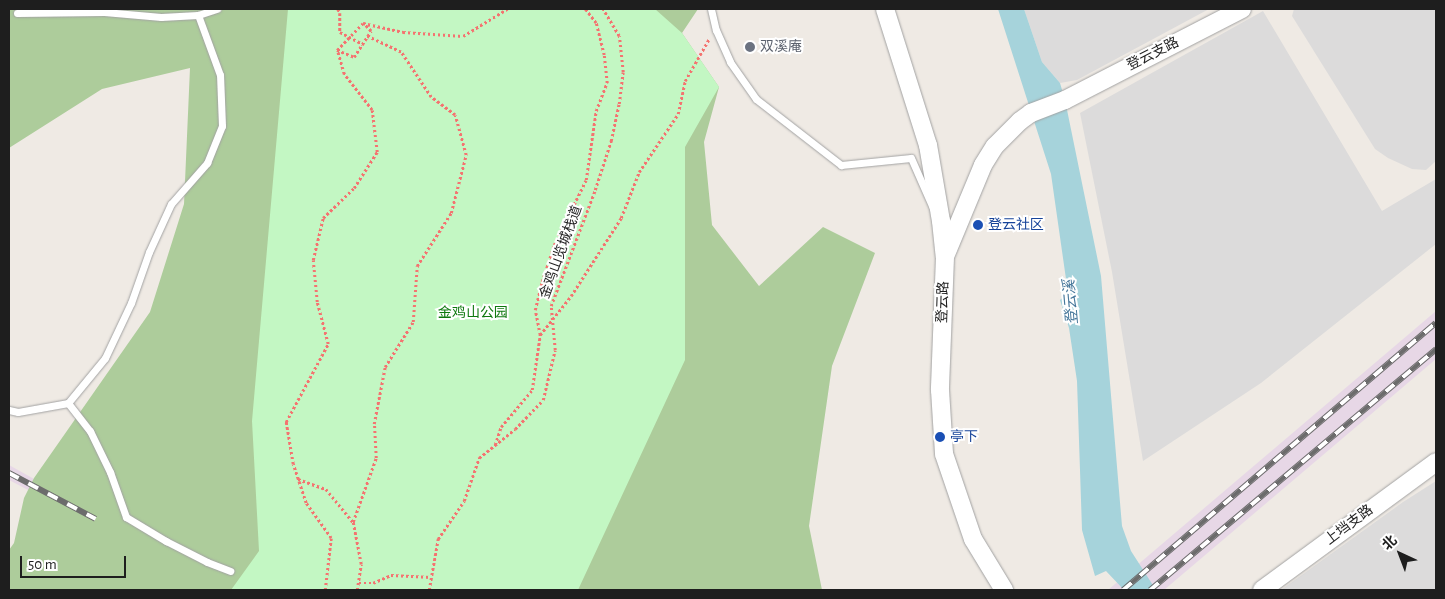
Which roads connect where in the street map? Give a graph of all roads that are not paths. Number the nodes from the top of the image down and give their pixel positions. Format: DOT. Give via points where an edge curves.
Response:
graph roads {
  1 [pos="216,9"];
  2 [pos="711,9"];
  3 [pos="885,9"];
  4 [pos="1242,9"];
  5 [pos="17,12"];
  6 [pos="198,15"];
  7 [pos="941,221"];
  8 [pos="945,257"];
  9 [pos="68,403"];
  10 [pos="9,410"];
  11 [pos="1436,462"];
  12 [pos="230,571"];
  13 [pos="1004,590"];
  14 [pos="1262,590"];
  1 -- 6 [label="lane"];
  2 -- 7 [label="lane" via="730,62 756,99 841,165 911,158 927,198"];
  3 -- 7 [label="street, 登云路" via="928,145"];
  4 -- 8 [label="street, 登云支路" via="1065,100 1031,113 1003,137 983,165"];
  5 -- 6 [label="lane" via="94,12 161,17"];
  6 -- 9 [label="lane" via="220,75 222,126 207,162 171,204 105,358"];
  7 -- 8 [label="street, 登云路"];
  8 -- 13 [label="street, 登云路" via="940,390 944,454 973,539"];
  9 -- 10 [label="lane" via="18,412"];
  9 -- 12 [label="lane" via="90,431 126,516 190,554"];
  11 -- 14 [label="street, 上垱支路"];
}
